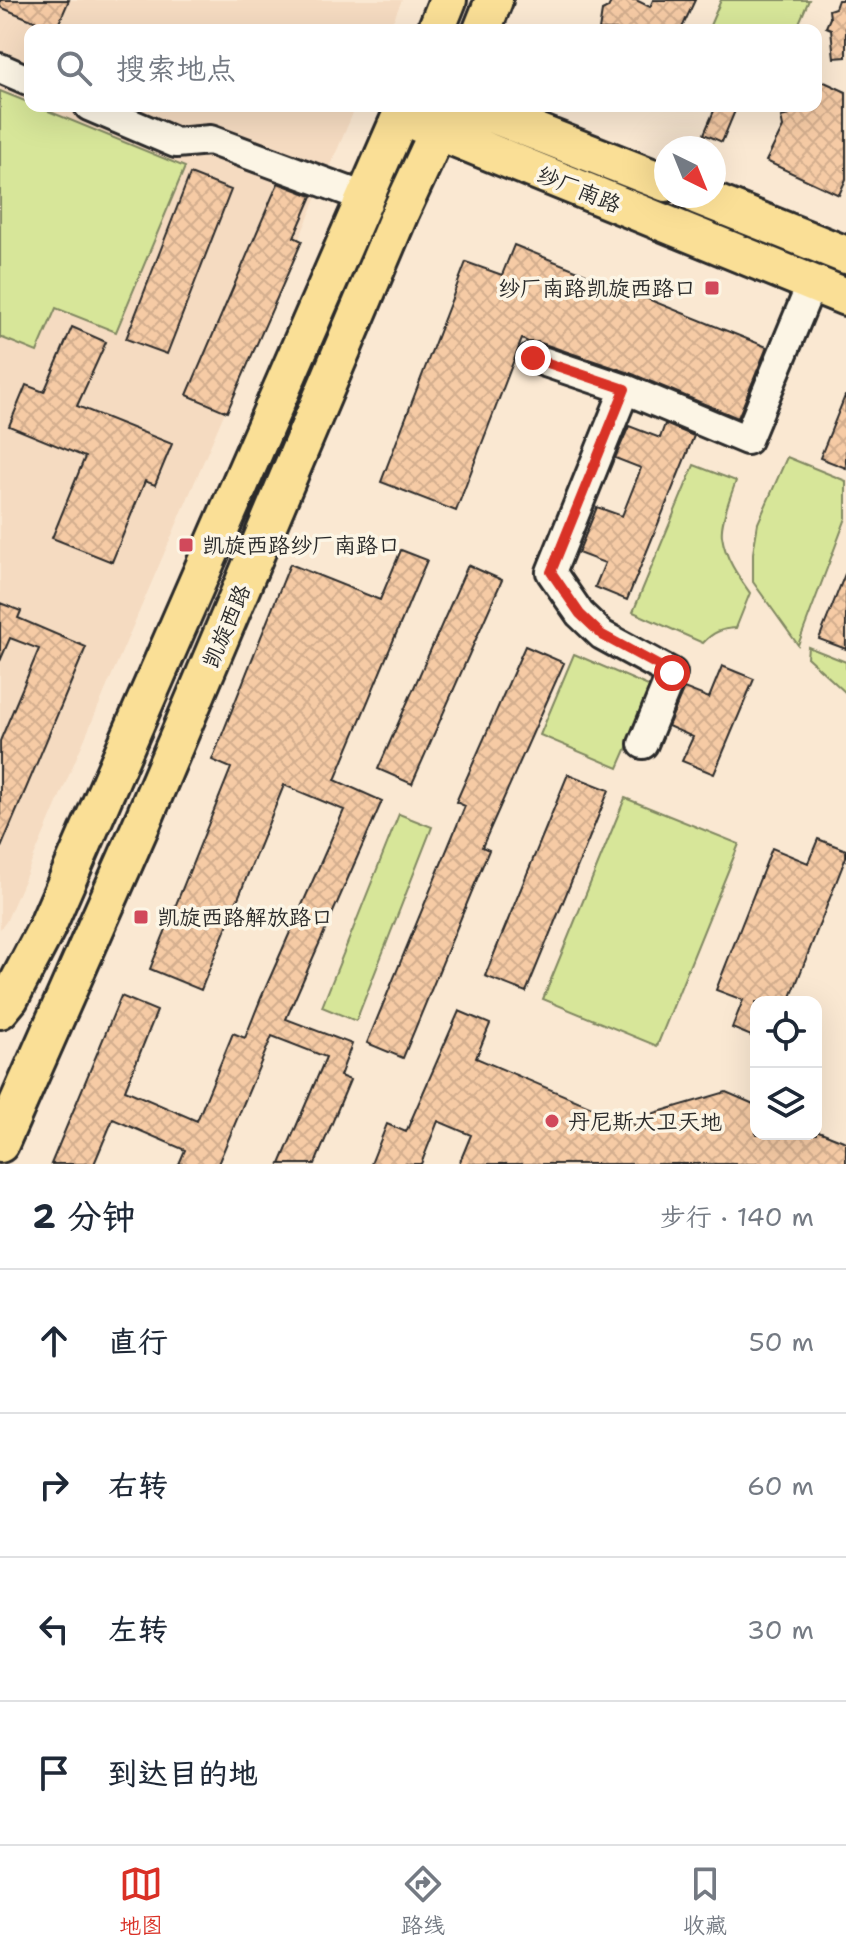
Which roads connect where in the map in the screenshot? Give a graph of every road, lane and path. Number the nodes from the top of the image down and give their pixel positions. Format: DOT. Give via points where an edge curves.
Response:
graph roads {
  1 [pos="494,0"];
  2 [pos="484,24"];
  3 [pos="0,68"];
  4 [pos="24,78"];
  5 [pos="103,112"];
  6 [pos="403,112"];
  7 [pos="408,112"];
  8 [pos="486,112"];
  9 [pos="443,119"];
  10 [pos="654,178"];
  11 [pos="364,197"];
  12 [pos="726,207"];
  13 [pos="846,255"];
  14 [pos="812,283"];
  15 [pos="846,297"];
  16 [pos="533,358"];
  17 [pos="625,389"];
  18 [pos="643,744"];
  19 [pos="0,1010"];
  20 [pos="0,1144"];
  1 -- 2 [label="main road"];
  3 -- 4 [label="lane"];
  5 -- 11 [label="lane" via="176,143 210,140"];
  6 -- 11 [label="main road, 凯旋西路"];
  7 -- 9 [label="main road, 纱厂南路"];
  8 -- 10 [label="main road, 纱厂南路"];
  9 -- 14 [label="main road, 纱厂南路"];
  9 -- 20 [label="main road, 凯旋西路"];
  11 -- 19 [label="main road, 凯旋西路" via="46,929"];
  12 -- 13 [label="main road"];
  14 -- 15 [label="main road, 纱厂南路"];
  14 -- 17 [label="lane" via="747,440"];
  16 -- 17 [label="lane"];
  17 -- 18 [label="lane" via="551,572 602,635 672,673"];
}
